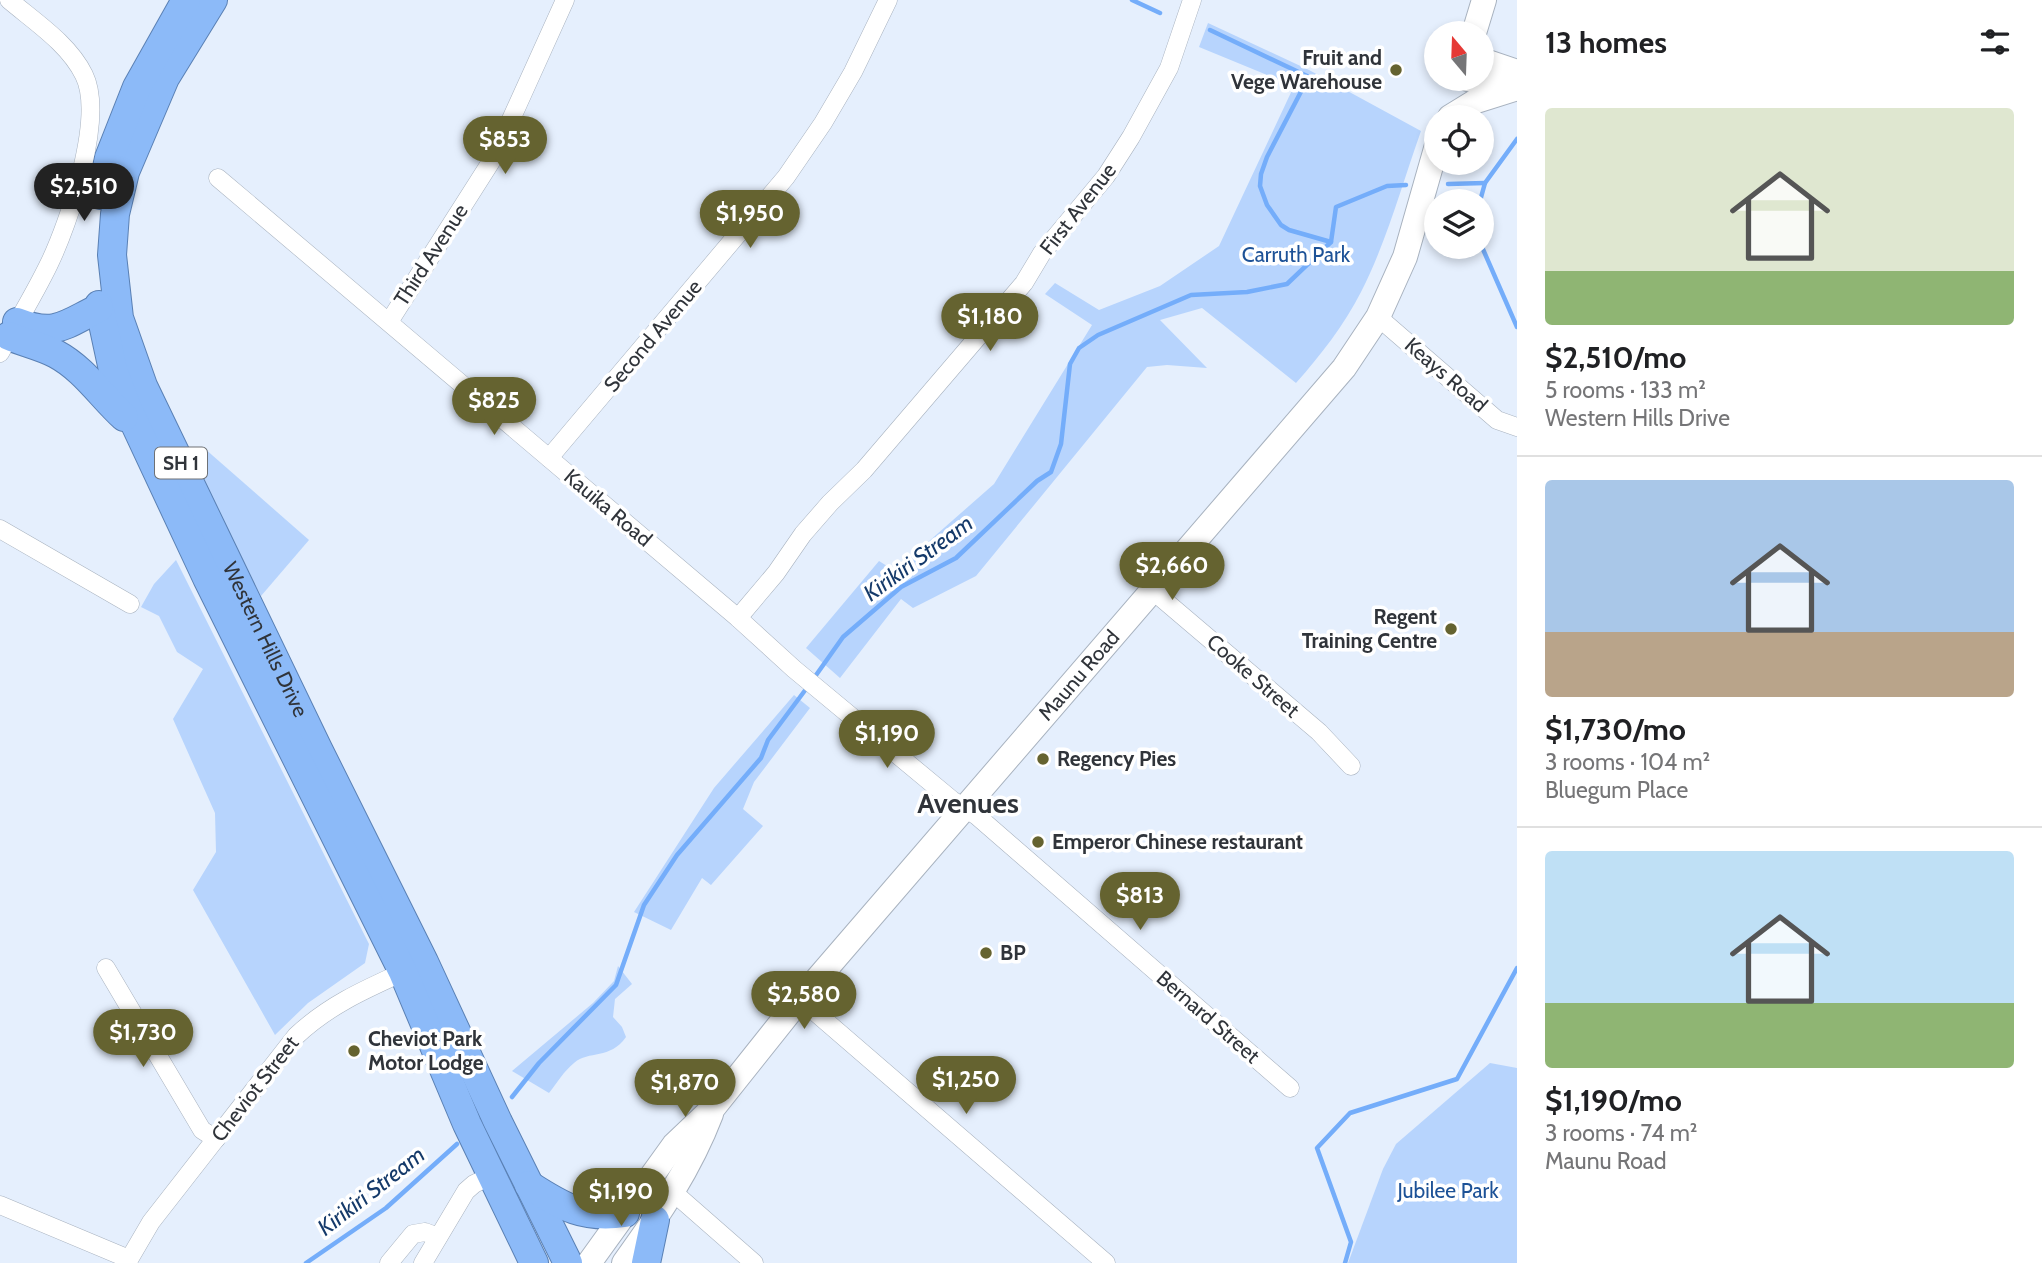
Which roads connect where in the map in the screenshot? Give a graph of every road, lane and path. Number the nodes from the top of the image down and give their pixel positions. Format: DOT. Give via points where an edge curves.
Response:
graph roads {
  1 [pos="9,0"];
  2 [pos="186,0"];
  3 [pos="213,0"];
  4 [pos="565,0"];
  5 [pos="888,0"];
  6 [pos="1192,0"];
  7 [pos="1484,0"];
  8 [pos="1478,21"];
  9 [pos="1494,68"];
  10 [pos="1494,81"];
  11 [pos="1516,83"];
  12 [pos="1469,105"];
  13 [pos="1428,175"];
  14 [pos="218,178"];
  15 [pos="99,308"];
  16 [pos="1378,317"];
  17 [pos="389,322"];
  18 [pos="9,337"];
  19 [pos="1517,427"];
  20 [pos="136,428"];
  21 [pos="550,458"];
  22 [pos="0,529"];
  23 [pos="1152,590"];
  24 [pos="130,604"];
  25 [pos="738,618"];
  26 [pos="308,753"];
  27 [pos="1351,766"];
  28 [pos="966,809"];
  29 [pos="414,967"];
  30 [pos="106,968"];
  31 [pos="800,999"];
  32 [pos="1290,1088"];
  33 [pos="714,1107"];
  34 [pos="216,1139"];
  35 [pos="492,1175"];
  36 [pos="529,1185"];
  37 [pos="673,1192"];
  38 [pos="0,1205"];
  39 [pos="625,1213"];
  40 [pos="655,1220"];
  41 [pos="438,1237"];
  42 [pos="128,1261"];
  43 [pos="389,1263"];
  44 [pos="423,1263"];
  45 [pos="534,1263"];
  46 [pos="568,1263"];
  47 [pos="589,1263"];
  48 [pos="624,1263"];
  49 [pos="646,1263"];
  50 [pos="754,1263"];
  51 [pos="1106,1263"];
  1 -- 18 [label="street" via="74,58 86,78 92,112 79,179 50,263"];
  2 -- 15 [label="highway, Western Hills Drive / SH 1" via="138,87 109,158 96,237"];
  3 -- 26 [label="highway, Western Hills Drive / SH 1" via="165,78 125,172 112,254 119,318 143,386"];
  4 -- 17 [label="street, Third Avenue" via="494,157"];
  5 -- 21 [label="street, Second Avenue" via="853,72 786,177"];
  6 -- 25 [label="street, First Avenue" via="1169,68 1106,176 1042,253 1024,283 803,534"];
  7 -- 8 [label="main road"];
  9 -- 11 [label="main road"];
  10 -- 11 [label="main road"];
  11 -- 12 [label="main road"];
  13 -- 16 [label="main road, Maunu Road" via="1405,257"];
  14 -- 17 [label="street, Kauika Road"];
  15 -- 18 [label="highway" via="61,328"];
  15 -- 20 [label="highway, Western Hills Drive / SH 1" via="113,370"];
  16 -- 19 [label="street, Keays Road" via="1496,420"];
  16 -- 23 [label="main road, Maunu Road" via="1343,368"];
  17 -- 21 [label="street, Kauika Road"];
  18 -- 20 [label="highway" via="57,354 101,390"];
  20 -- 26 [label="highway, Western Hills Drive / SH 1" via="197,556"];
  21 -- 25 [label="street, Kauika Road"];
  22 -- 24 [label="street"];
  23 -- 27 [label="street, Cooke Street" via="1318,732"];
  23 -- 28 [label="main road, Maunu Road"];
  25 -- 28 [label="street, Kauika Road"];
  26 -- 29 [label="highway, Western Hills Drive / SH 1"];
  28 -- 31 [label="main road, Maunu Road"];
  28 -- 32 [label="street, Bernard Street"];
  29 -- 34 [label="street, Cheviot Street" via="350,996 315,1018"];
  29 -- 35 [label="highway, Western Hills Drive / SH 1" via="467,1124"];
  29 -- 36 [label="highway, Western Hills Drive / SH 1"];
  30 -- 34 [label="street" via="202,1130"];
  31 -- 33 [label="main road, Maunu Road"];
  31 -- 51 [label="street"];
  33 -- 37 [label="main road, Maunu Road" via="699,1147"];
  33 -- 39 [label="main road, Maunu Road" via="674,1145"];
  34 -- 42 [label="street, Cheviot Street" via="151,1222"];
  35 -- 41 [label="street" via="466,1191"];
  35 -- 45 [label="highway, Western Hills Drive / SH 1"];
  36 -- 39 [label="highway" via="584,1214"];
  36 -- 46 [label="highway, Western Hills Drive / SH 1"];
  37 -- 40 [label="main road, Maunu Road"];
  37 -- 50 [label="street"];
  38 -- 42 [label="street"];
  39 -- 47 [label="main road, Maunu Road"];
  40 -- 48 [label="main road, Maunu Road"];
  40 -- 49 [label="highway"];
  41 -- 43 [label="street" via="413,1234"];
  41 -- 44 [label="street"];
}
